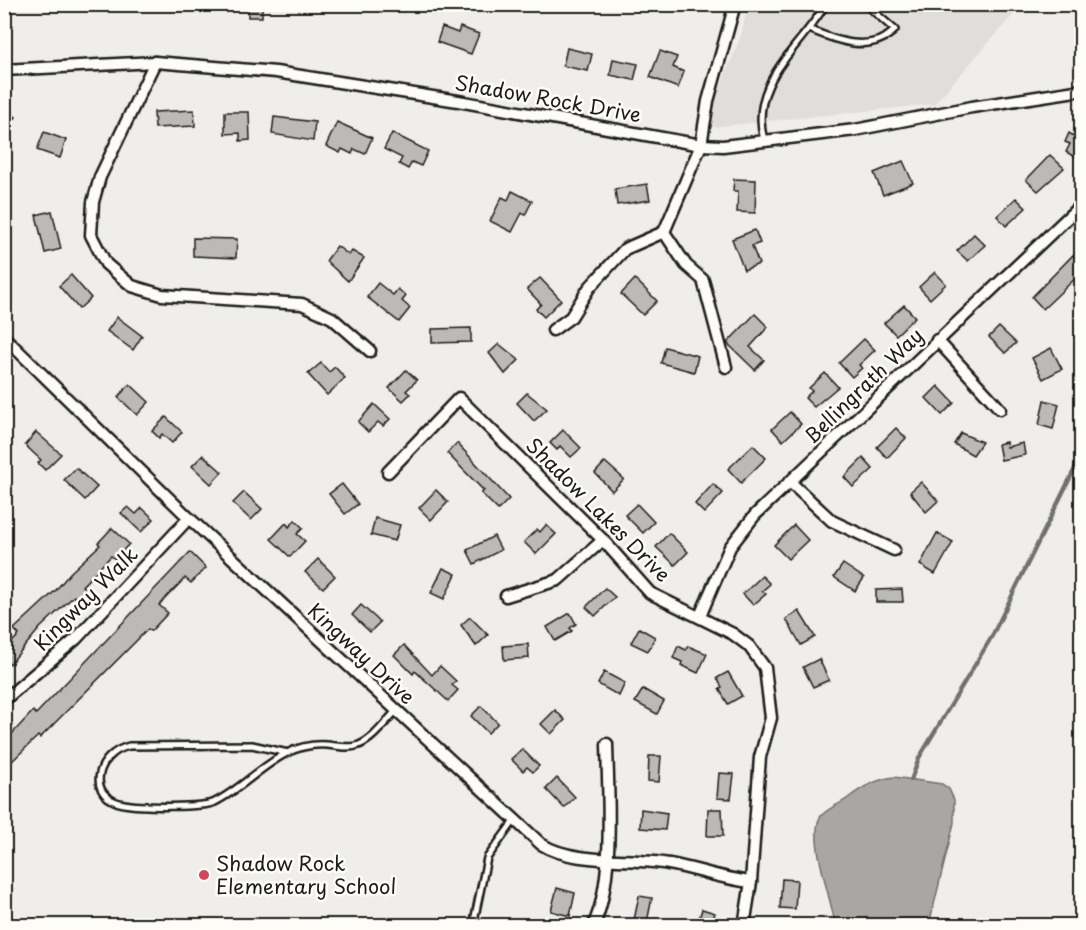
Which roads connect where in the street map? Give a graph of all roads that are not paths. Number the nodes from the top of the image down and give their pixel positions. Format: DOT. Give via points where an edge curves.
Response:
graph roads {
  1 [pos="735,4"];
  2 [pos="826,4"];
  3 [pos="865,4"];
  4 [pos="809,29"];
  5 [pos="155,62"];
  6 [pos="4,70"];
  7 [pos="1082,90"];
  8 [pos="764,140"];
  9 [pos="701,145"];
  10 [pos="1082,204"];
  11 [pos="664,232"];
  12 [pos="553,330"];
  13 [pos="4,338"];
  14 [pos="937,340"];
  15 [pos="370,351"];
  16 [pos="726,367"];
  17 [pos="1000,409"];
  18 [pos="388,472"];
  19 [pos="790,482"];
  20 [pos="189,518"];
  21 [pos="603,540"];
  22 [pos="894,550"];
  23 [pos="506,596"];
  24 [pos="700,616"];
  25 [pos="4,700"];
  26 [pos="396,711"];
  27 [pos="607,744"];
  28 [pos="288,753"];
  29 [pos="514,821"];
  30 [pos="606,858"];
  31 [pos="751,882"];
  32 [pos="473,926"];
  33 [pos="593,926"];
  34 [pos="744,926"];
  1 -- 9 [label="street" via="708,101"];
  2 -- 4 [label="lane"];
  3 -- 4 [label="lane" via="895,30 885,40 840,42"];
  4 -- 8 [label="lane" via="766,90 759,110"];
  5 -- 6 [label="street, Shadow Rock Drive"];
  5 -- 9 [label="street, Shadow Rock Drive" via="276,72 458,100"];
  5 -- 15 [label="street" via="100,177 93,202 91,235 106,264 132,286 162,295 302,304 332,318"];
  7 -- 8 [label="street, Shadow Rock Drive" via="855,130"];
  8 -- 9 [label="street, Shadow Rock Drive"];
  9 -- 11 [label="street"];
  10 -- 14 [label="street, Bellingrath Way"];
  11 -- 12 [label="street" via="625,249 589,288 571,317"];
  11 -- 16 [label="street" via="686,265 703,280"];
  13 -- 20 [label="street, Kingway Drive"];
  14 -- 17 [label="street"];
  14 -- 19 [label="street, Bellingrath Way"];
  18 -- 21 [label="street, Shadow Lakes Drive" via="459,398"];
  19 -- 22 [label="street" via="832,521"];
  19 -- 24 [label="street, Bellingrath Way" via="755,515 730,547"];
  20 -- 25 [label="street, Kingway Walk" via="76,639"];
  20 -- 26 [label="street, Kingway Drive"];
  21 -- 23 [label="street" via="558,580"];
  21 -- 24 [label="street, Shadow Lakes Drive" via="650,593"];
  24 -- 31 [label="street, Shadow Lakes Drive" via="749,646 765,668 770,687 771,718 760,757"];
  26 -- 28 [label="lane" via="359,745 316,745"];
  26 -- 29 [label="street, Kingway Drive"];
  27 -- 30 [label="street"];
  28 -- 28 [label="lane" via="252,745 129,746 105,760 100,787 111,799 126,805 204,806"];
  29 -- 30 [label="street, Kingway Drive" via="552,851"];
  29 -- 32 [label="lane" via="487,858"];
  30 -- 31 [label="street, Kingway Drive" via="667,864"];
  30 -- 33 [label="street" via="602,903"];
  31 -- 34 [label="street, Shadow Lakes Drive"];
}
